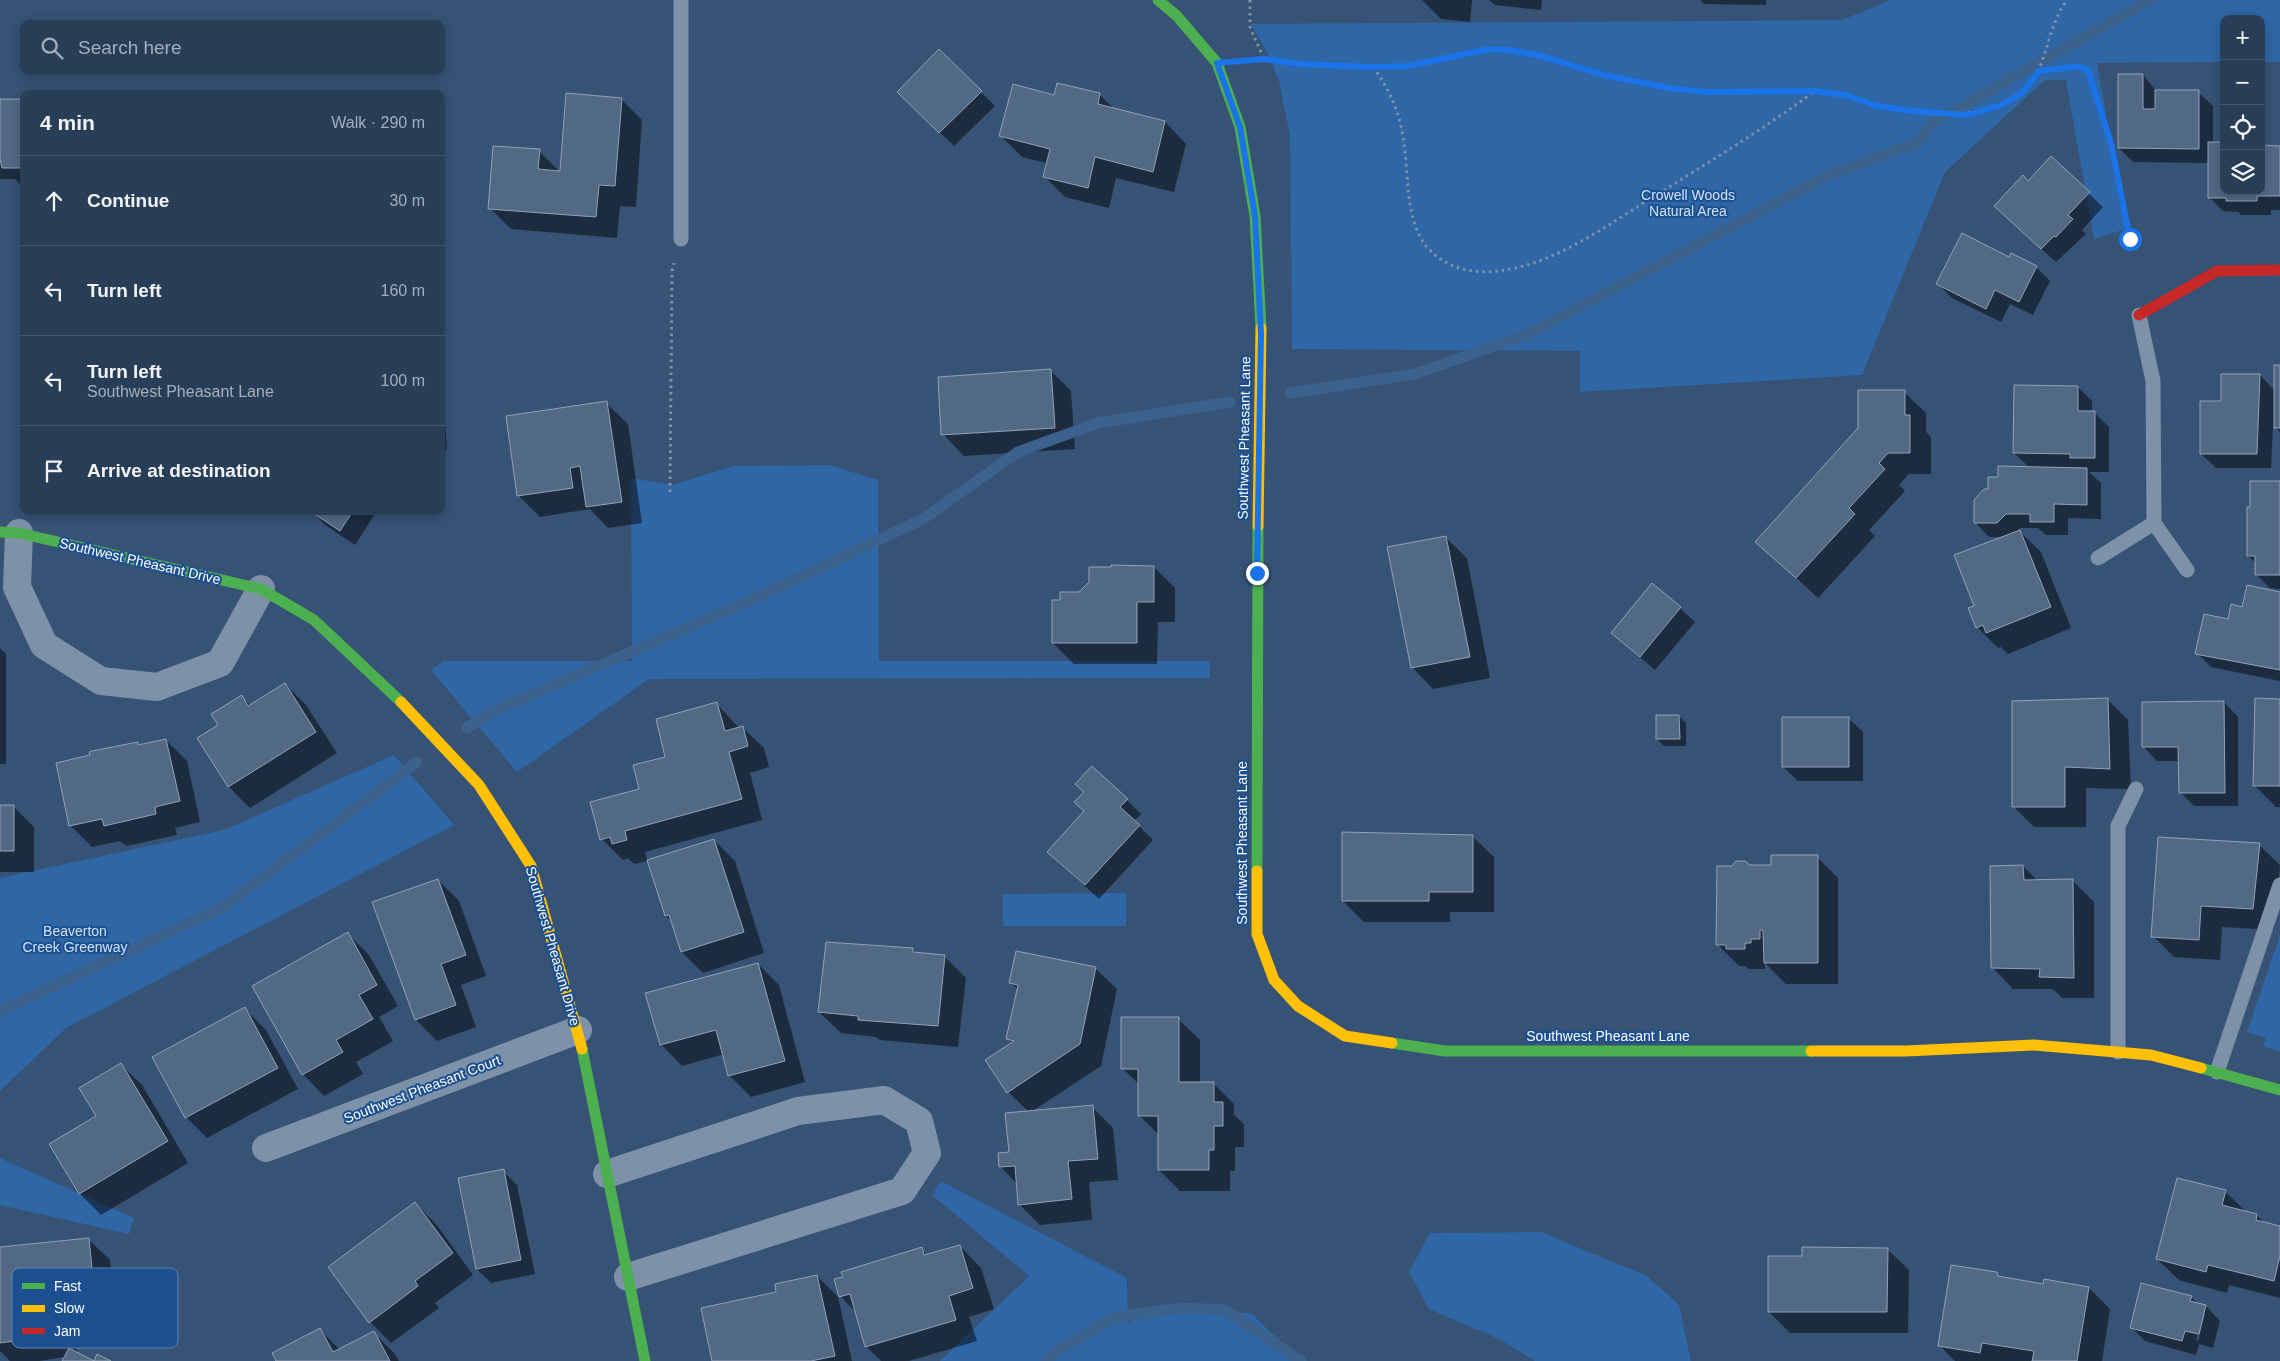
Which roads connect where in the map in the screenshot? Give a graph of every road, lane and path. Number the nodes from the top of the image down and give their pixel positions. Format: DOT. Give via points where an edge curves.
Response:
graph roads {
  1 [pos="680,0"];
  2 [pos="1158,0"];
  3 [pos="1250,0"];
  4 [pos="2066,0"];
  5 [pos="1264,59"];
  6 [pos="1217,63"];
  7 [pos="1373,67"];
  8 [pos="2040,70"];
  9 [pos="1815,91"];
  10 [pos="680,239"];
  11 [pos="2130,239"];
  12 [pos="2280,270"];
  13 [pos="2139,314"];
  14 [pos="670,492"];
  15 [pos="2154,523"];
  16 [pos="10,532"];
  17 [pos="2098,558"];
  18 [pos="2187,570"];
  19 [pos="261,588"];
  20 [pos="2136,789"];
  21 [pos="2280,885"];
  22 [pos="578,1030"];
  23 [pos="2118,1052"];
  24 [pos="2217,1072"];
  25 [pos="2280,1090"];
  26 [pos="266,1148"];
  27 [pos="607,1174"];
  28 [pos="628,1277"];
  29 [pos="645,1361"];
  1 -- 10 [label="lane"];
  2 -- 6 [label="street, Southwest Pheasant Lane" via="1177,16"];
  3 -- 5 [label="path" via="1250,27"];
  4 -- 8 [label="path" via="2058,12"];
  5 -- 6 [label="path"];
  5 -- 7 [label="path"];
  6 -- 23 [label="street, Southwest Pheasant Lane" via="1240,127 1255,216 1261,334 1257,934 1274,980 1298,1006 1345,1036 1445,1050 1906,1050 2034,1045"];
  7 -- 9 [label="path" via="1408,66 1489,49 1510,50 1669,88 1716,92"];
  7 -- 9 [label="path" via="1385,83 1400,121 1417,229 1440,260 1464,270 1488,272 1533,263 1592,234 1719,157"];
  8 -- 9 [label="path" via="2022,93 2001,105 1968,115 1877,106 1845,95"];
  8 -- 11 [label="path" via="2061,70 2075,65 2088,71 2111,143"];
  10 -- 14 [label="path" via="672,271"];
  12 -- 13 [label="street" via="2217,270"];
  13 -- 15 [label="lane" via="2153,381"];
  15 -- 17 [label="lane"];
  15 -- 18 [label="lane"];
  16 -- 19 [label="street, Southwest Pheasant Drive"];
  16 -- 19 [label="street, Southwest Pheasant Drive" via="17,587 44,645 101,681 157,687 220,663"];
  19 -- 22 [label="street, Southwest Pheasant Drive" via="314,620 382,682 479,785 532,866"];
  20 -- 23 [label="lane" via="2118,826"];
  21 -- 24 [label="lane"];
  22 -- 26 [label="street, Southwest Pheasant Court"];
  22 -- 27 [label="street, Southwest Pheasant Drive"];
  23 -- 24 [label="street, Southwest Pheasant Lane" via="2151,1055"];
  24 -- 25 [label="street, Southwest Pheasant Lane"];
  27 -- 28 [label="street, Southwest Pheasant Drive"];
  27 -- 28 [label="street" via="798,1111 884,1100 919,1121 927,1154 902,1191"];
  28 -- 29 [label="street, Southwest Pheasant Drive"];
}
